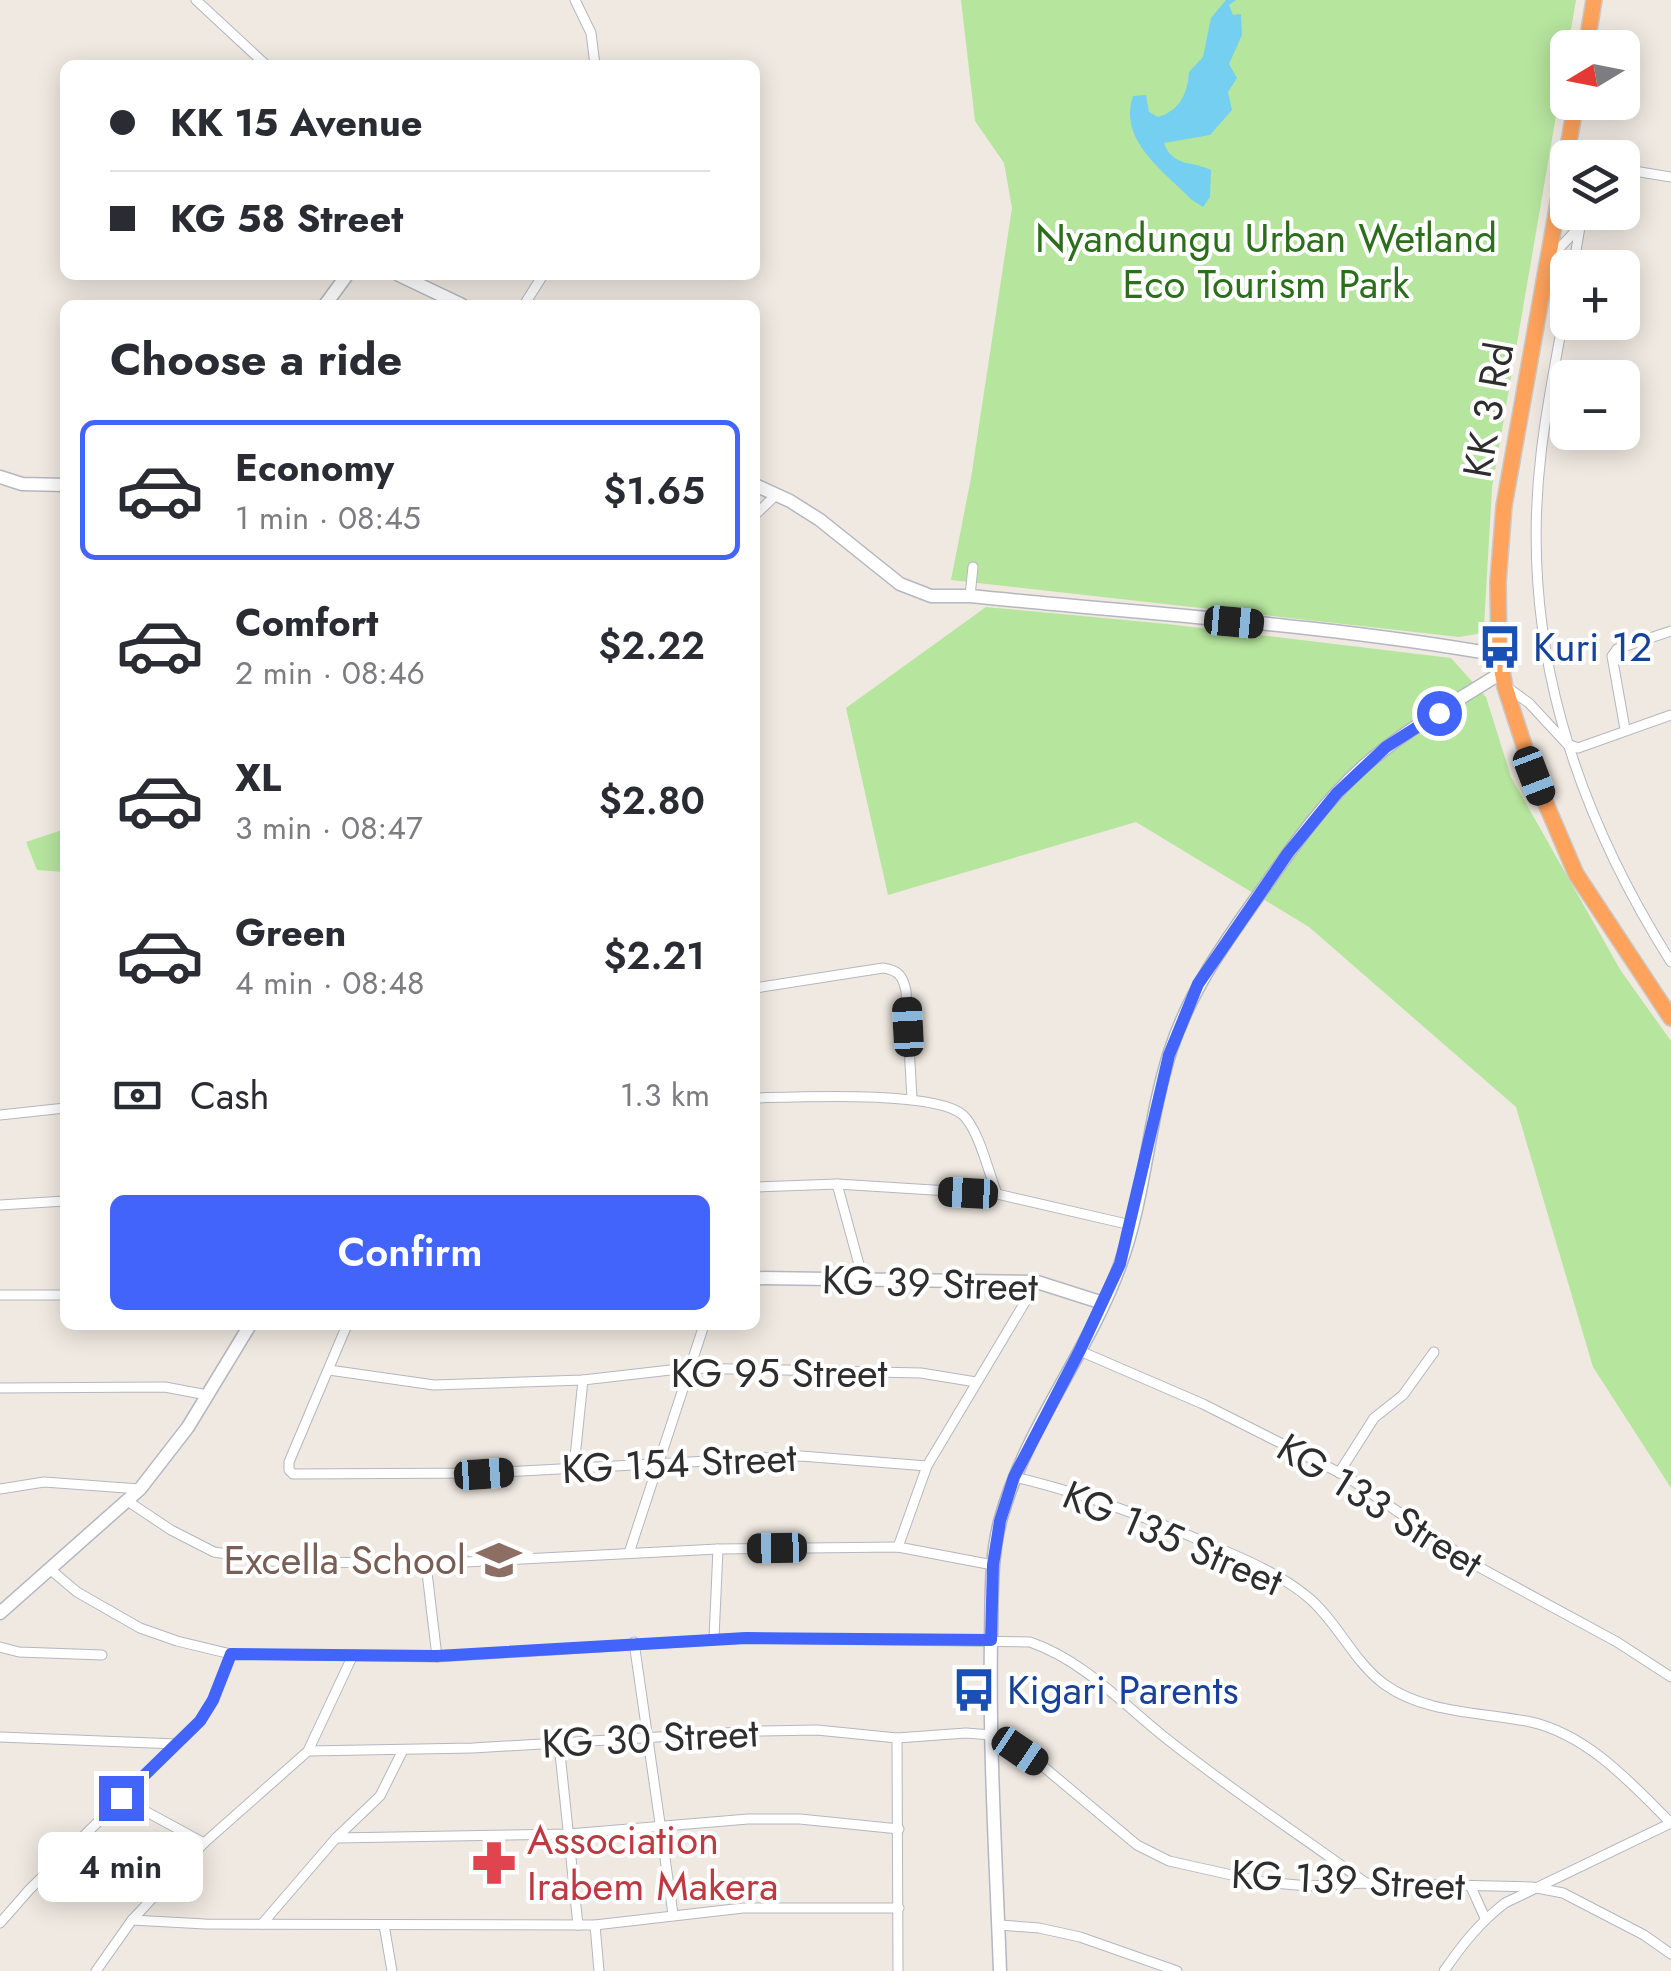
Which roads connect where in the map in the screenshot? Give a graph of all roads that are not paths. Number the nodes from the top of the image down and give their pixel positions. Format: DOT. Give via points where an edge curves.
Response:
graph roads {
  1 [pos="196,0"];
  2 [pos="575,0"];
  3 [pos="1594,0"];
  4 [pos="1589,30"];
  5 [pos="261,60"];
  6 [pos="594,60"];
  7 [pos="1573,120"];
  8 [pos="1640,173"];
  9 [pos="1671,177"];
  10 [pos="1575,230"];
  11 [pos="1551,250"];
  12 [pos="1557,250"];
  13 [pos="1550,258"];
  14 [pos="410,280"];
  15 [pos="452,300"];
  16 [pos="1560,340"];
  17 [pos="0,478"];
  18 [pos="60,485"];
  19 [pos="760,487"];
  20 [pos="776,495"];
  21 [pos="760,511"];
  22 [pos="973,567"];
  23 [pos="970,596"];
  24 [pos="1671,632"];
  25 [pos="1499,655"];
  26 [pos="1503,680"];
  27 [pos="1671,715"];
  28 [pos="1625,729"];
  29 [pos="1567,744"];
  30 [pos="1671,962"];
  31 [pos="760,987"];
  32 [pos="1671,1018"];
  33 [pos="760,1098"];
  34 [pos="912,1099"];
  35 [pos="60,1109"];
  36 [pos="0,1115"];
  37 [pos="837,1184"];
  38 [pos="760,1187"];
  39 [pos="997,1194"];
  40 [pos="60,1201"];
  41 [pos="0,1205"];
  42 [pos="1131,1226"];
  43 [pos="760,1278"];
  44 [pos="863,1279"];
  45 [pos="1037,1282"];
  46 [pos="0,1295"];
  47 [pos="60,1295"];
  48 [pos="1103,1303"];
  49 [pos="247,1330"];
  50 [pos="344,1330"];
  51 [pos="702,1330"];
  52 [pos="1080,1350"];
  53 [pos="1434,1352"];
  54 [pos="688,1368"];
  55 [pos="329,1370"];
  56 [pos="583,1380"];
  57 [pos="976,1382"];
  58 [pos="0,1388"];
  59 [pos="207,1395"];
  60 [pos="658,1462"];
  61 [pos="927,1466"];
  62 [pos="574,1467"];
  63 [pos="1339,1472"];
  64 [pos="1014,1477"];
  65 [pos="0,1489"];
  66 [pos="140,1490"];
  67 [pos="129,1502"];
  68 [pos="898,1547"];
  69 [pos="718,1549"];
  70 [pos="629,1553"];
  71 [pos="426,1564"];
  72 [pos="993,1565"];
  73 [pos="52,1570"];
  74 [pos="0,1613"];
  75 [pos="714,1638"];
  76 [pos="991,1640"];
  77 [pos="634,1642"];
  78 [pos="0,1647"];
  79 [pos="231,1654"];
  80 [pos="102,1655"];
  81 [pos="353,1655"];
  82 [pos="437,1656"];
  83 [pos="1671,1676"];
  84 [pos="991,1735"];
  85 [pos="646,1736"];
  86 [pos="0,1737"];
  87 [pos="897,1738"];
  88 [pos="177,1744"];
  89 [pos="559,1744"];
  90 [pos="403,1750"];
  91 [pos="308,1751"];
  92 [pos="121,1798"];
  93 [pos="1671,1823"];
  94 [pos="660,1825"];
  95 [pos="899,1829"];
  96 [pos="569,1834"];
  97 [pos="336,1838"];
  98 [pos="204,1844"];
  99 [pos="1366,1883"];
  100 [pos="1471,1887"];
  101 [pos="1532,1888"];
  102 [pos="899,1908"];
  103 [pos="673,1914"];
  104 [pos="1485,1918"];
  105 [pos="132,1920"];
  106 [pos="0,1923"];
  107 [pos="262,1924"];
  108 [pos="595,1924"];
  109 [pos="384,1925"];
  110 [pos="578,1925"];
  111 [pos="1000,1925"];
  112 [pos="1671,1954"];
  113 [pos="96,1971"];
  114 [pos="392,1971"];
  115 [pos="599,1971"];
  116 [pos="898,1971"];
  117 [pos="1000,1971"];
  118 [pos="1178,1971"];
  119 [pos="1444,1971"];
  1 -- 5 [label="street"];
  2 -- 6 [label="street" via="591,33"];
  3 -- 4 [label="highway"];
  7 -- 11 [label="highway, KK 3 Rd"];
  8 -- 9 [label="street"];
  10 -- 12 [label="street"];
  13 -- 25 [label="highway, KK 3 Rd" via="1504,506"];
  14 -- 15 [label="street"];
  16 -- 29 [label="street" via="1541,455 1536,547 1542,627"];
  17 -- 18 [label="street"];
  19 -- 20 [label="street"];
  20 -- 21 [label="street"];
  20 -- 23 [label="street" via="820,520 900,584 931,596"];
  22 -- 23 [label="street"];
  23 -- 25 [label="street"];
  24 -- 28 [label="street" via="1612,656"];
  25 -- 26 [label="highway, KK 3 Rd"];
  26 -- 29 [label="street"];
  26 -- 32 [label="highway, KK 3 Rd" via="1546,809 1576,874"];
  26 -- 42 [label="street" via="1361,768 1288,853 1216,956 1169,1055"];
  27 -- 28 [label="street"];
  28 -- 29 [label="street" via="1587,748"];
  29 -- 30 [label="street" via="1599,834"];
  31 -- 34 [label="street" via="894,970 906,991"];
  33 -- 34 [label="street"];
  34 -- 39 [label="street" via="963,1115"];
  35 -- 36 [label="street"];
  37 -- 38 [label="street"];
  37 -- 39 [label="street"];
  37 -- 44 [label="street"];
  39 -- 42 [label="street"];
  40 -- 41 [label="street"];
  42 -- 48 [label="street"];
  43 -- 44 [label="street, KG 39 Street"];
  44 -- 45 [label="street, KG 39 Street"];
  45 -- 48 [label="street, KG 39 Street"];
  45 -- 57 [label="street"];
  46 -- 47 [label="street"];
  48 -- 52 [label="street"];
  49 -- 59 [label="street"];
  50 -- 55 [label="street, KG 154 Street"];
  51 -- 54 [label="street"];
  52 -- 63 [label="street, KG 133 Street"];
  52 -- 64 [label="street"];
  53 -- 63 [label="street" via="1402,1395 1374,1418"];
  54 -- 56 [label="street, KG 95 Street"];
  54 -- 57 [label="street, KG 95 Street" via="921,1373"];
  54 -- 60 [label="street"];
  55 -- 56 [label="street, KG 95 Street" via="434,1385"];
  55 -- 62 [label="street, KG 154 Street" via="289,1462 293,1474 420,1476"];
  56 -- 62 [label="street"];
  57 -- 61 [label="street"];
  58 -- 59 [label="street" via="165,1387"];
  59 -- 66 [label="street"];
  60 -- 61 [label="street, KG 154 Street" via="801,1456"];
  60 -- 62 [label="street, KG 154 Street"];
  60 -- 70 [label="street"];
  61 -- 68 [label="street"];
  63 -- 83 [label="street, KG 133 Street" via="1477,1566"];
  64 -- 72 [label="street"];
  64 -- 93 [label="street, KG 135 Street" via="1167,1526 1272,1573 1321,1610 1384,1684 1415,1700 1568,1735 1609,1762"];
  65 -- 66 [label="street" via="44,1482"];
  66 -- 67 [label="street"];
  67 -- 71 [label="street" via="225,1555"];
  67 -- 73 [label="street"];
  68 -- 69 [label="street"];
  68 -- 72 [label="street"];
  69 -- 70 [label="street"];
  69 -- 75 [label="street"];
  70 -- 71 [label="street"];
  71 -- 82 [label="street"];
  72 -- 76 [label="street"];
  73 -- 74 [label="street"];
  73 -- 79 [label="street" via="140,1628"];
  75 -- 76 [label="street"];
  75 -- 77 [label="street"];
  76 -- 84 [label="street"];
  76 -- 99 [label="street" via="1053,1649"];
  77 -- 82 [label="street"];
  77 -- 85 [label="street"];
  78 -- 80 [label="street"];
  79 -- 81 [label="street"];
  79 -- 88 [label="street" via="213,1700"];
  81 -- 82 [label="street"];
  81 -- 91 [label="street"];
  84 -- 87 [label="street, KG 30 Street"];
  84 -- 99 [label="street, KG 139 Street" via="1168,1861 1263,1882"];
  84 -- 111 [label="street"];
  85 -- 87 [label="street, KG 30 Street" via="817,1730"];
  85 -- 89 [label="street, KG 30 Street"];
  85 -- 94 [label="street"];
  86 -- 88 [label="street"];
  87 -- 95 [label="street"];
  88 -- 92 [label="street"];
  89 -- 90 [label="street, KG 30 Street"];
  89 -- 96 [label="street"];
  90 -- 91 [label="street, KG 30 Street"];
  90 -- 97 [label="street" via="380,1796"];
  91 -- 98 [label="street"];
  92 -- 98 [label="street"];
  92 -- 106 [label="street"];
  93 -- 101 [label="street"];
  94 -- 95 [label="street" via="800,1818"];
  94 -- 96 [label="street"];
  94 -- 103 [label="street"];
  95 -- 102 [label="street"];
  96 -- 97 [label="street"];
  96 -- 110 [label="street"];
  97 -- 107 [label="street"];
  98 -- 105 [label="street"];
  99 -- 100 [label="street, KG 139 Street"];
  100 -- 101 [label="street, KG 139 Street"];
  100 -- 104 [label="street"];
  101 -- 104 [label="street"];
  101 -- 112 [label="street, KG 139 Street" via="1563,1893"];
  102 -- 103 [label="street"];
  102 -- 116 [label="street"];
  103 -- 108 [label="street"];
  104 -- 119 [label="street"];
  105 -- 107 [label="street"];
  105 -- 113 [label="street"];
  107 -- 109 [label="street"];
  108 -- 110 [label="street"];
  108 -- 115 [label="street"];
  109 -- 110 [label="street"];
  109 -- 114 [label="street"];
  111 -- 117 [label="street"];
  111 -- 118 [label="street" via="1080,1938"];
}
